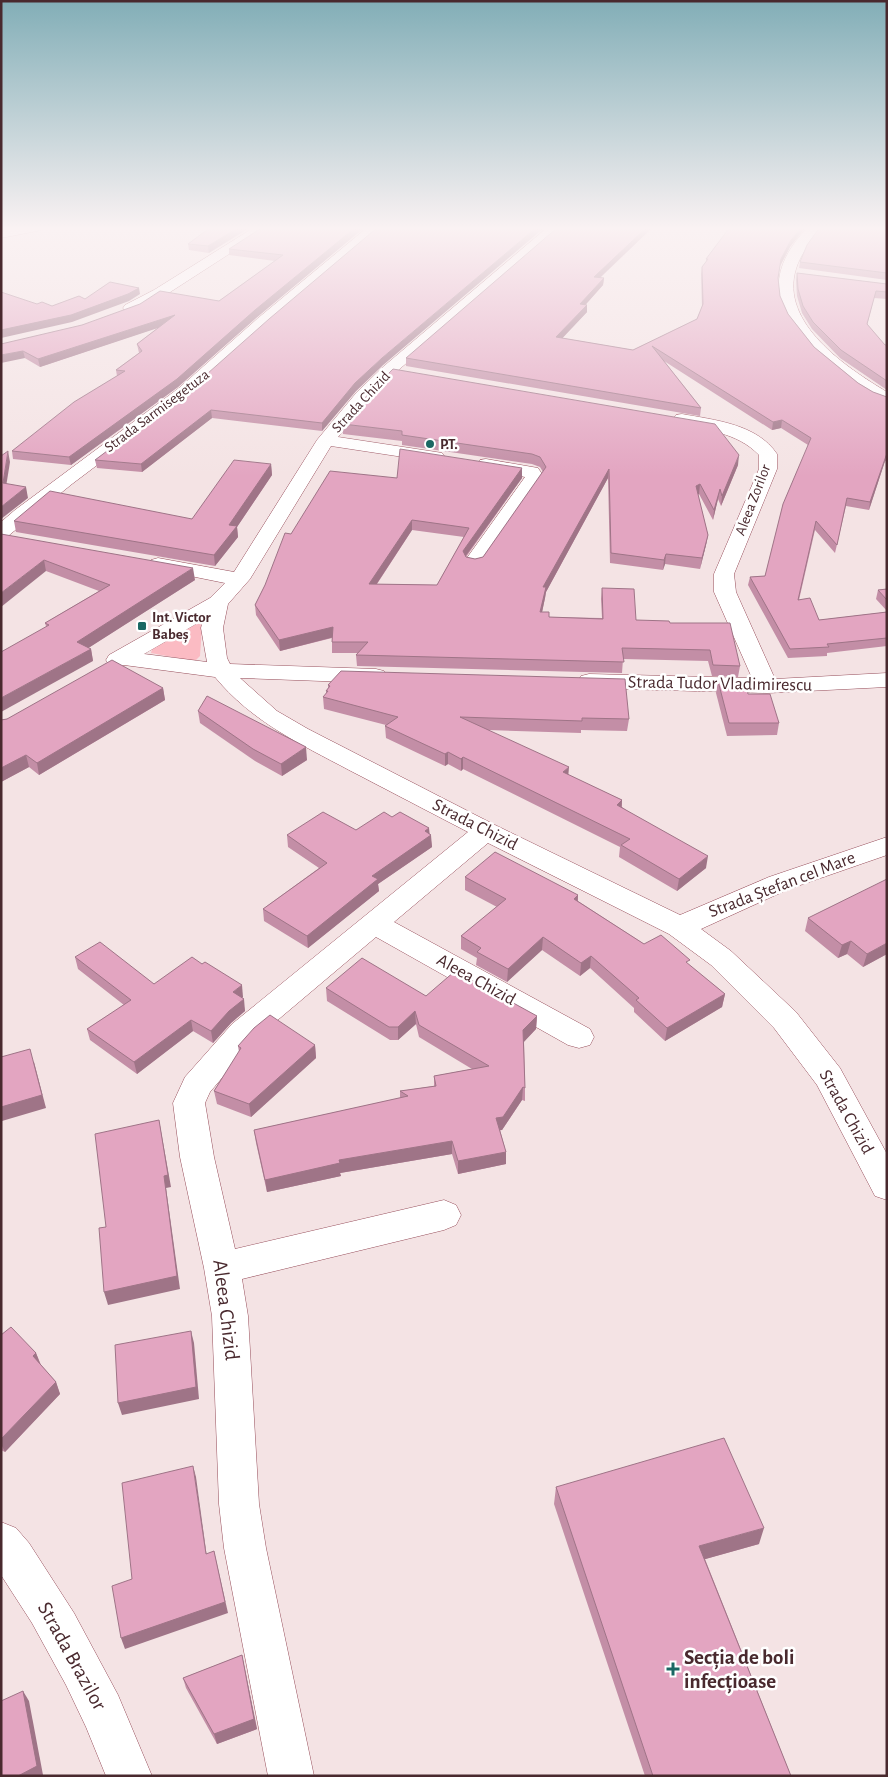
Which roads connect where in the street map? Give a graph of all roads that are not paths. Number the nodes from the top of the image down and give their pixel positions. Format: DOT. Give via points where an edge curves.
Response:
graph roads {
  1 [pos="125,310"];
  2 [pos="276,310"];
  3 [pos="460,310"];
  4 [pos="791,310"];
  5 [pos="114,315"];
  6 [pos="390,370"];
  7 [pos="416,374"];
  8 [pos="887,399"];
  9 [pos="668,417"];
  10 [pos="326,440"];
  11 [pos="453,459"];
  12 [pos="473,462"];
  13 [pos="6,539"];
  14 [pos="139,561"];
  15 [pos="474,562"];
  16 [pos="240,579"];
  17 [pos="218,603"];
  18 [pos="121,658"];
  19 [pos="97,671"];
  20 [pos="222,671"];
  21 [pos="398,676"];
  22 [pos="887,680"];
  23 [pos="567,681"];
  24 [pos="767,686"];
  25 [pos="486,831"];
  26 [pos="887,846"];
  27 [pos="373,923"];
  28 [pos="679,927"];
  29 [pos="579,1037"];
  30 [pos="887,1186"];
  31 [pos="444,1214"];
  32 [pos="222,1268"];
  33 [pos="1,1543"];
  34 [pos="129,1776"];
  35 [pos="291,1776"];
  1 -- 5 [label="street"];
  2 -- 13 [label="street, Strada Sarmisegetuza" via="218,364 76,472"];
  3 -- 6 [label="street, Strada Chizid"];
  4 -- 8 [label="street" via="820,349 843,370"];
  6 -- 7 [label="street"];
  6 -- 10 [label="street, Strada Chizid"];
  9 -- 24 [label="street, Aleea Zorilor" via="737,432 757,442 768,454 768,469 724,574 725,592"];
  10 -- 11 [label="street, Strada Chizid"];
  10 -- 16 [label="street, Strada Chizid"];
  12 -- 15 [label="street" via="522,469 535,475"];
  14 -- 16 [label="street"];
  16 -- 17 [label="street, Strada Chizid"];
  17 -- 18 [label="street"];
  17 -- 20 [label="street, Strada Chizid" via="212,628 213,646"];
  18 -- 19 [label="street"];
  18 -- 20 [label="street"];
  20 -- 21 [label="street"];
  20 -- 25 [label="street, Strada Chizid" via="236,688 269,716"];
  22 -- 24 [label="street, Strada Tudor Vladimirescu"];
  23 -- 24 [label="street, Strada Tudor Vladimirescu"];
  25 -- 27 [label="street, Aleea Chizid"];
  25 -- 28 [label="street, Strada Chizid"];
  26 -- 28 [label="street, Strada Ștefan cel Mare" via="780,883"];
  27 -- 29 [label="street, Aleea Chizid"];
  27 -- 32 [label="street, Aleea Chizid" via="243,1032 196,1086 189,1103 190,1120"];
  28 -- 30 [label="street, Strada Chizid" via="721,958 785,1020 829,1077"];
  31 -- 32 [label="street"];
  32 -- 35 [label="street, Aleea Chizid" via="230,1316 239,1504"];
  33 -- 34 [label="street, Strada Brazilor" via="17,1558 73,1651 113,1732"];
}
